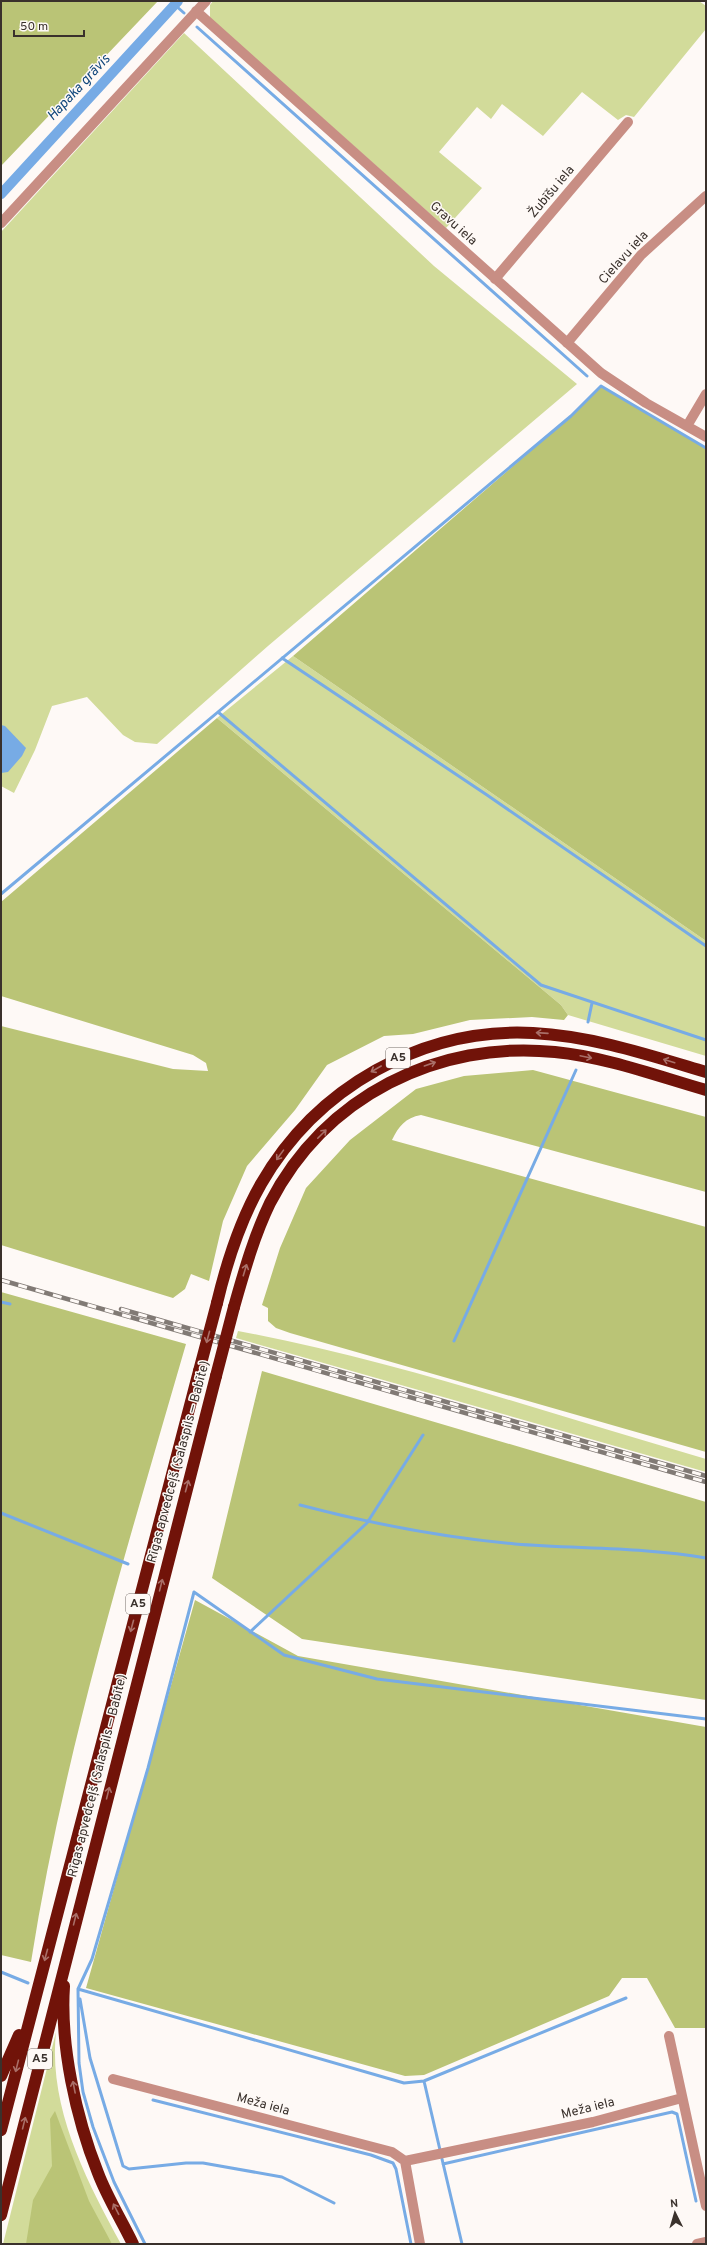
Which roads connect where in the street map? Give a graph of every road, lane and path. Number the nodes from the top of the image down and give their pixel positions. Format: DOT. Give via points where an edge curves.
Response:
graph roads {
  1 [pos="206,1"];
  2 [pos="196,11"];
  3 [pos="628,122"];
  4 [pos="706,196"];
  5 [pos="1,223"];
  6 [pos="496,279"];
  7 [pos="567,343"];
  8 [pos="706,394"];
  9 [pos="687,426"];
  10 [pos="706,437"];
  11 [pos="706,1072"];
  12 [pos="706,1090"];
  13 [pos="66,1957"];
  14 [pos="34,2001"];
  15 [pos="668,2036"];
  16 [pos="1,2076"];
  17 [pos="113,2079"];
  18 [pos="682,2098"];
  19 [pos="1,2130"];
  20 [pos="405,2161"];
  21 [pos="706,2206"];
  22 [pos="1,2215"];
  23 [pos="706,2242"];
  24 [pos="133,2244"];
  25 [pos="420,2244"];
  26 [pos="697,2244"];
  1 -- 2 [label="street"];
  2 -- 5 [label="street"];
  2 -- 6 [label="street, Gravu iela"];
  3 -- 6 [label="street, Žubīšu iela"];
  4 -- 7 [label="street, Cielavu iela" via="641,255"];
  6 -- 7 [label="street, Gravu iela"];
  7 -- 9 [label="street, Gravu iela" via="601,373 646,404"];
  8 -- 9 [label="street"];
  9 -- 10 [label="street, Gravu iela"];
  11 -- 14 [label="highway, Rīgas apvedceļš (Salaspils — Babīte) / A5, one-way, bridge" via="597,1041 531,1033 496,1033 462,1038 431,1045 401,1056 372,1072 334,1099 302,1129 280,1155 246,1213 217,1302"];
  13 -- 12 [label="highway, Rīgas apvedceļš (Salaspils — Babīte) / A5, one-way, bridge" via="234,1307 263,1219 299,1158 325,1130 356,1104 405,1074 469,1054 503,1050 538,1050 571,1054"];
  22 -- 13 [label="highway, Rīgas apvedceļš (Salaspils — Babīte) / A5, one-way"];
  24 -- 13 [label="highway, one-way" via="98,2174 82,2128 63,2034"];
  14 -- 16 [label="highway"];
  14 -- 19 [label="highway, Rīgas apvedceļš (Salaspils — Babīte) / A5, one-way"];
  15 -- 18 [label="street"];
  17 -- 20 [label="street, Meža iela" via="392,2152"];
  18 -- 20 [label="street, Meža iela" via="593,2122"];
  18 -- 21 [label="street"];
  20 -- 25 [label="street"];
  23 -- 26 [label="street"];
}
